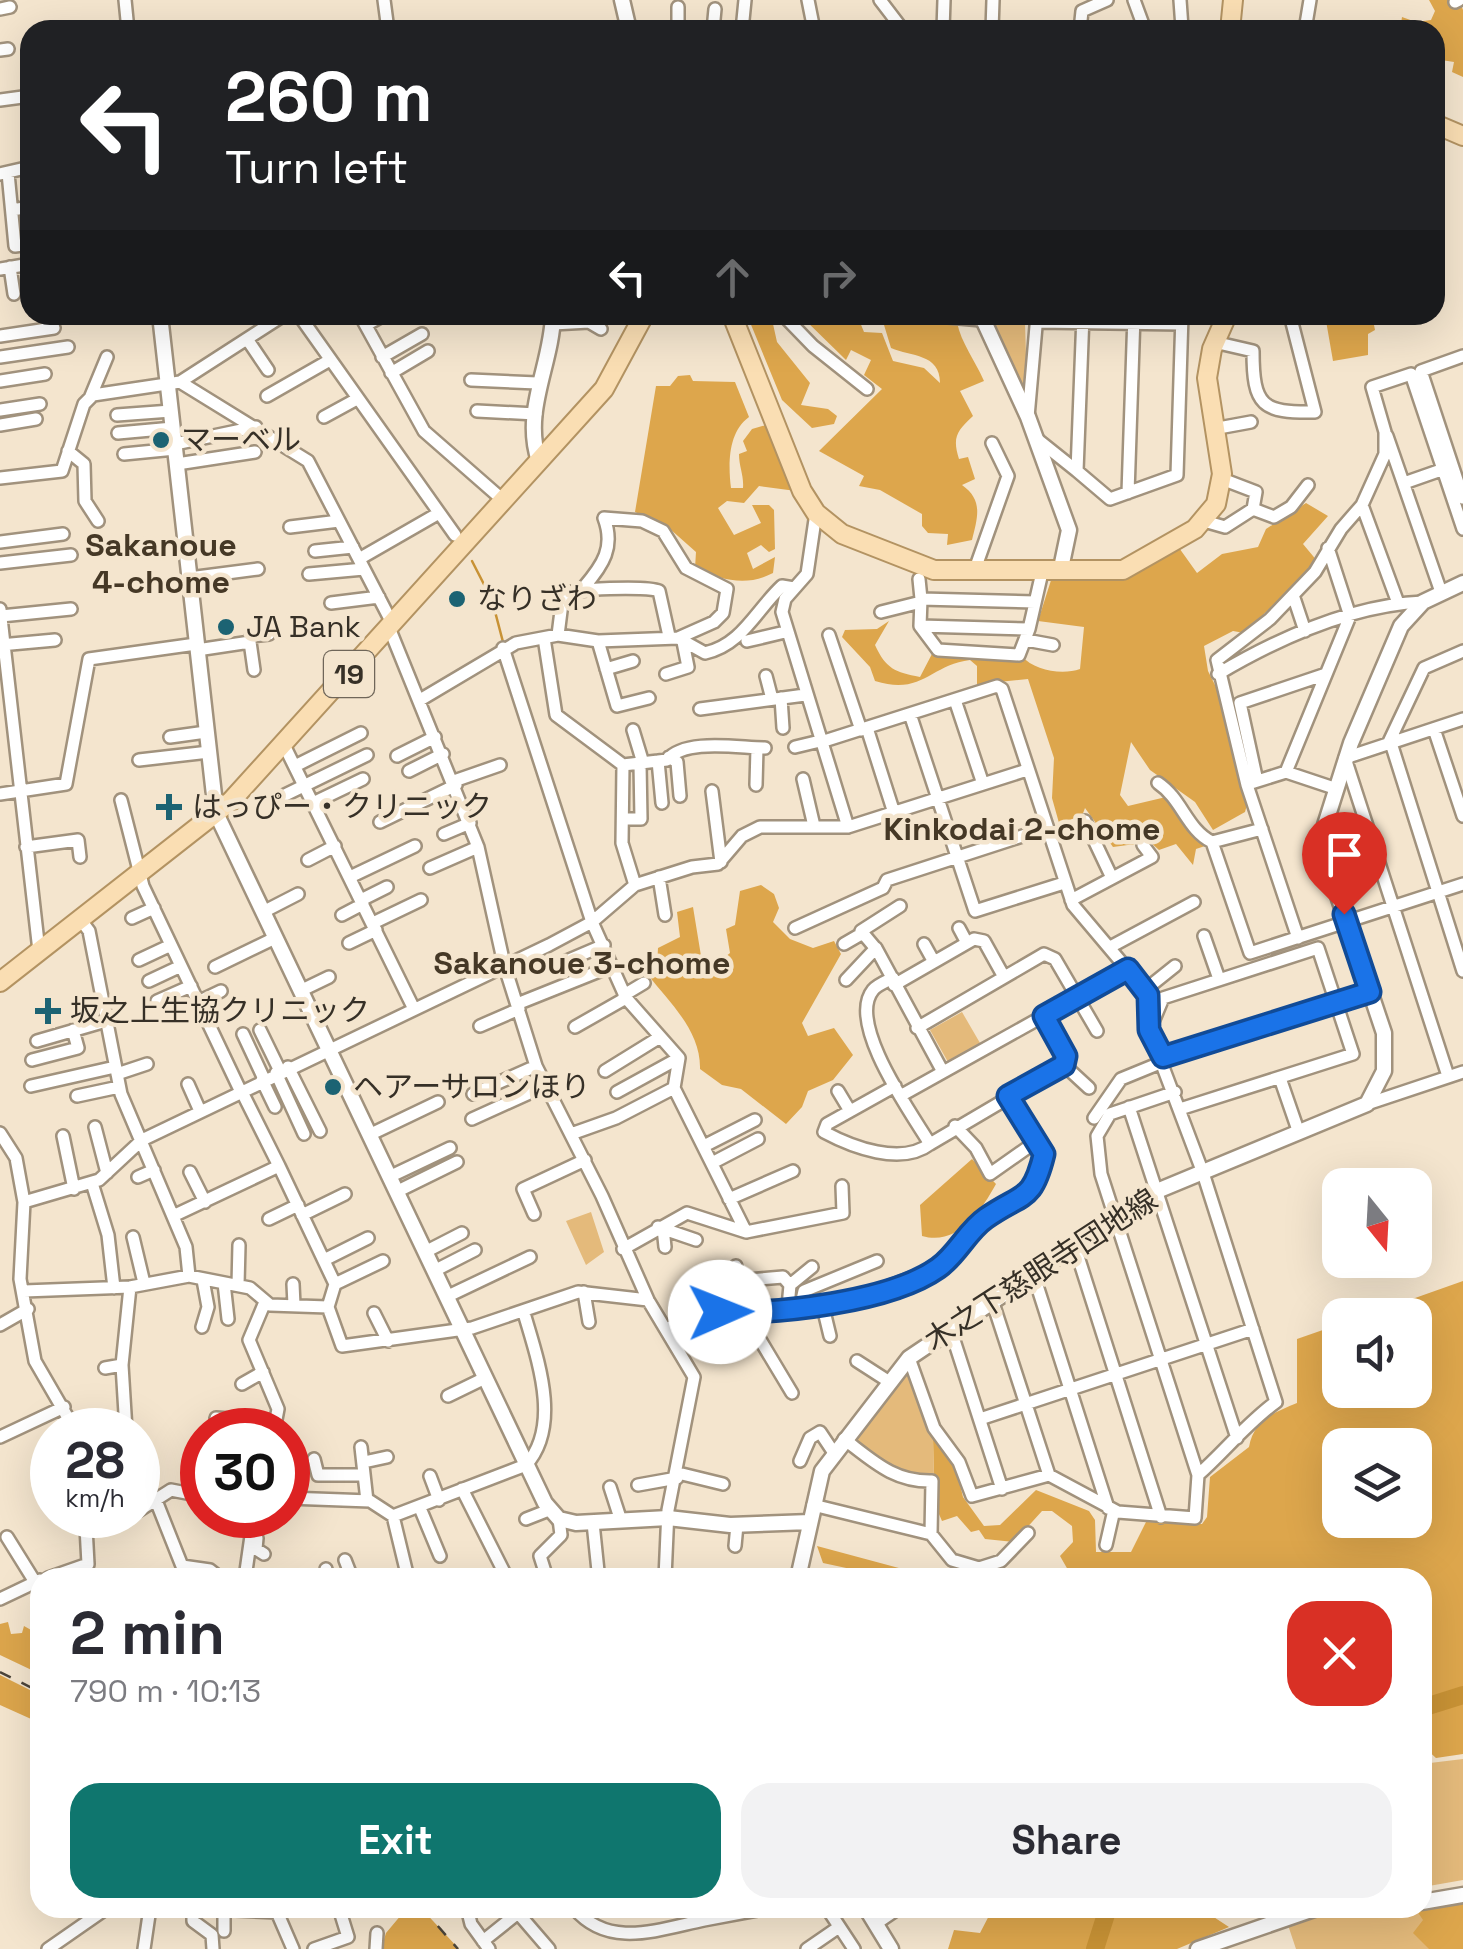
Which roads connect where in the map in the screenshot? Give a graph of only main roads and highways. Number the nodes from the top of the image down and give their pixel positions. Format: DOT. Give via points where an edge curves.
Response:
graph roads {
  1 [pos="638,325"];
  2 [pos="736,325"];
  3 [pos="1222,325"];
  4 [pos="0,982"];
  1 -- 4 [label="main road, 19" via="604,389 284,745 216,813"];
  2 -- 3 [label="main road" via="816,512 842,534 896,558 938,571 974,572 1123,570 1204,521 1222,480 1206,378"];
}
